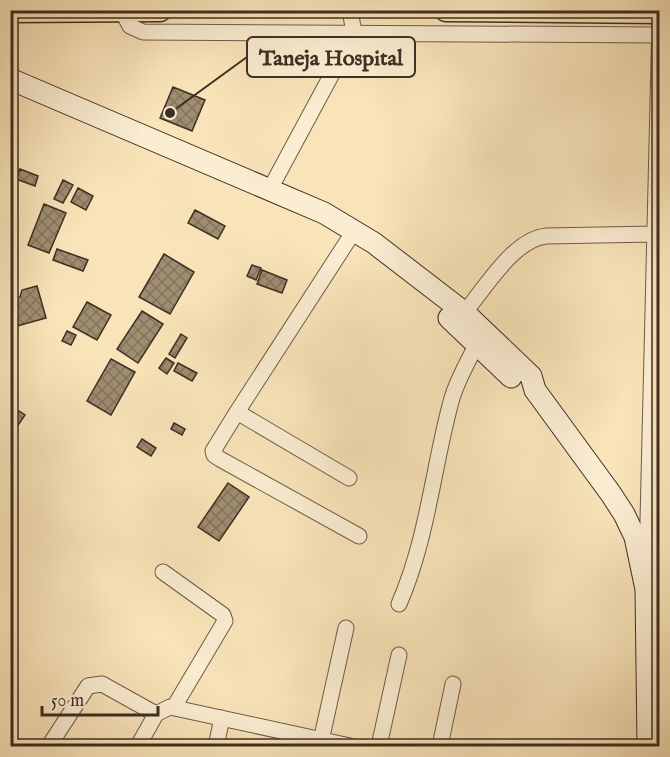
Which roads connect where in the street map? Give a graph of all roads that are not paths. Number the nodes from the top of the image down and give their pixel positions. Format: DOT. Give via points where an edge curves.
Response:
graph roads {
  1 [pos="160,10"];
  2 [pos="350,10"];
  3 [pos="446,10"];
  4 [pos="10,11"];
  5 [pos="122,11"];
  6 [pos="660,12"];
  7 [pos="660,19"];
  8 [pos="354,33"];
  9 [pos="659,35"];
  10 [pos="10,79"];
  11 [pos="10,92"];
  12 [pos="270,189"];
  13 [pos="654,234"];
  14 [pos="351,236"];
  15 [pos="460,318"];
  16 [pos="480,337"];
  17 [pos="237,412"];
  18 [pos="349,478"];
  19 [pos="359,536"];
  20 [pos="163,572"];
  21 [pos="646,589"];
  22 [pos="399,604"];
  23 [pos="346,628"];
  24 [pos="399,655"];
  25 [pos="453,684"];
  26 [pos="174,707"];
  27 [pos="156,714"];
  28 [pos="222,718"];
  29 [pos="321,741"];
  30 [pos="48,747"];
  31 [pos="138,747"];
  32 [pos="216,747"];
  33 [pos="350,747"];
  34 [pos="379,747"];
  35 [pos="440,747"];
  36 [pos="648,747"];
  1 -- 5 [label="main road"];
  2 -- 8 [label="street"];
  3 -- 6 [label="main road"];
  4 -- 5 [label="main road"];
  5 -- 8 [label="street" via="130,26 143,32"];
  7 -- 9 [label="street"];
  8 -- 9 [label="street"];
  8 -- 12 [label="street"];
  9 -- 13 [label="street"];
  10 -- 12 [label="main road"];
  11 -- 14 [label="main road"];
  12 -- 14 [label="main road" via="324,213"];
  13 -- 15 [label="street" via="546,236 531,240 511,256"];
  13 -- 21 [label="street"];
  14 -- 15 [label="main road" via="367,253"];
  14 -- 17 [label="street"];
  15 -- 16 [label="main road"];
  16 -- 21 [label="main road" via="519,386 535,390 624,514 635,537"];
  16 -- 22 [label="street" via="464,365 452,399 414,568"];
  17 -- 18 [label="street"];
  17 -- 19 [label="street" via="214,447 214,455"];
  20 -- 26 [label="street" via="225,621"];
  21 -- 36 [label="main road"];
  23 -- 29 [label="street"];
  24 -- 34 [label="street"];
  25 -- 35 [label="street"];
  26 -- 27 [label="street"];
  26 -- 28 [label="street"];
  27 -- 30 [label="street" via="102,684 88,686"];
  27 -- 31 [label="street"];
  28 -- 29 [label="street"];
  28 -- 32 [label="street"];
  29 -- 33 [label="street"];
}
